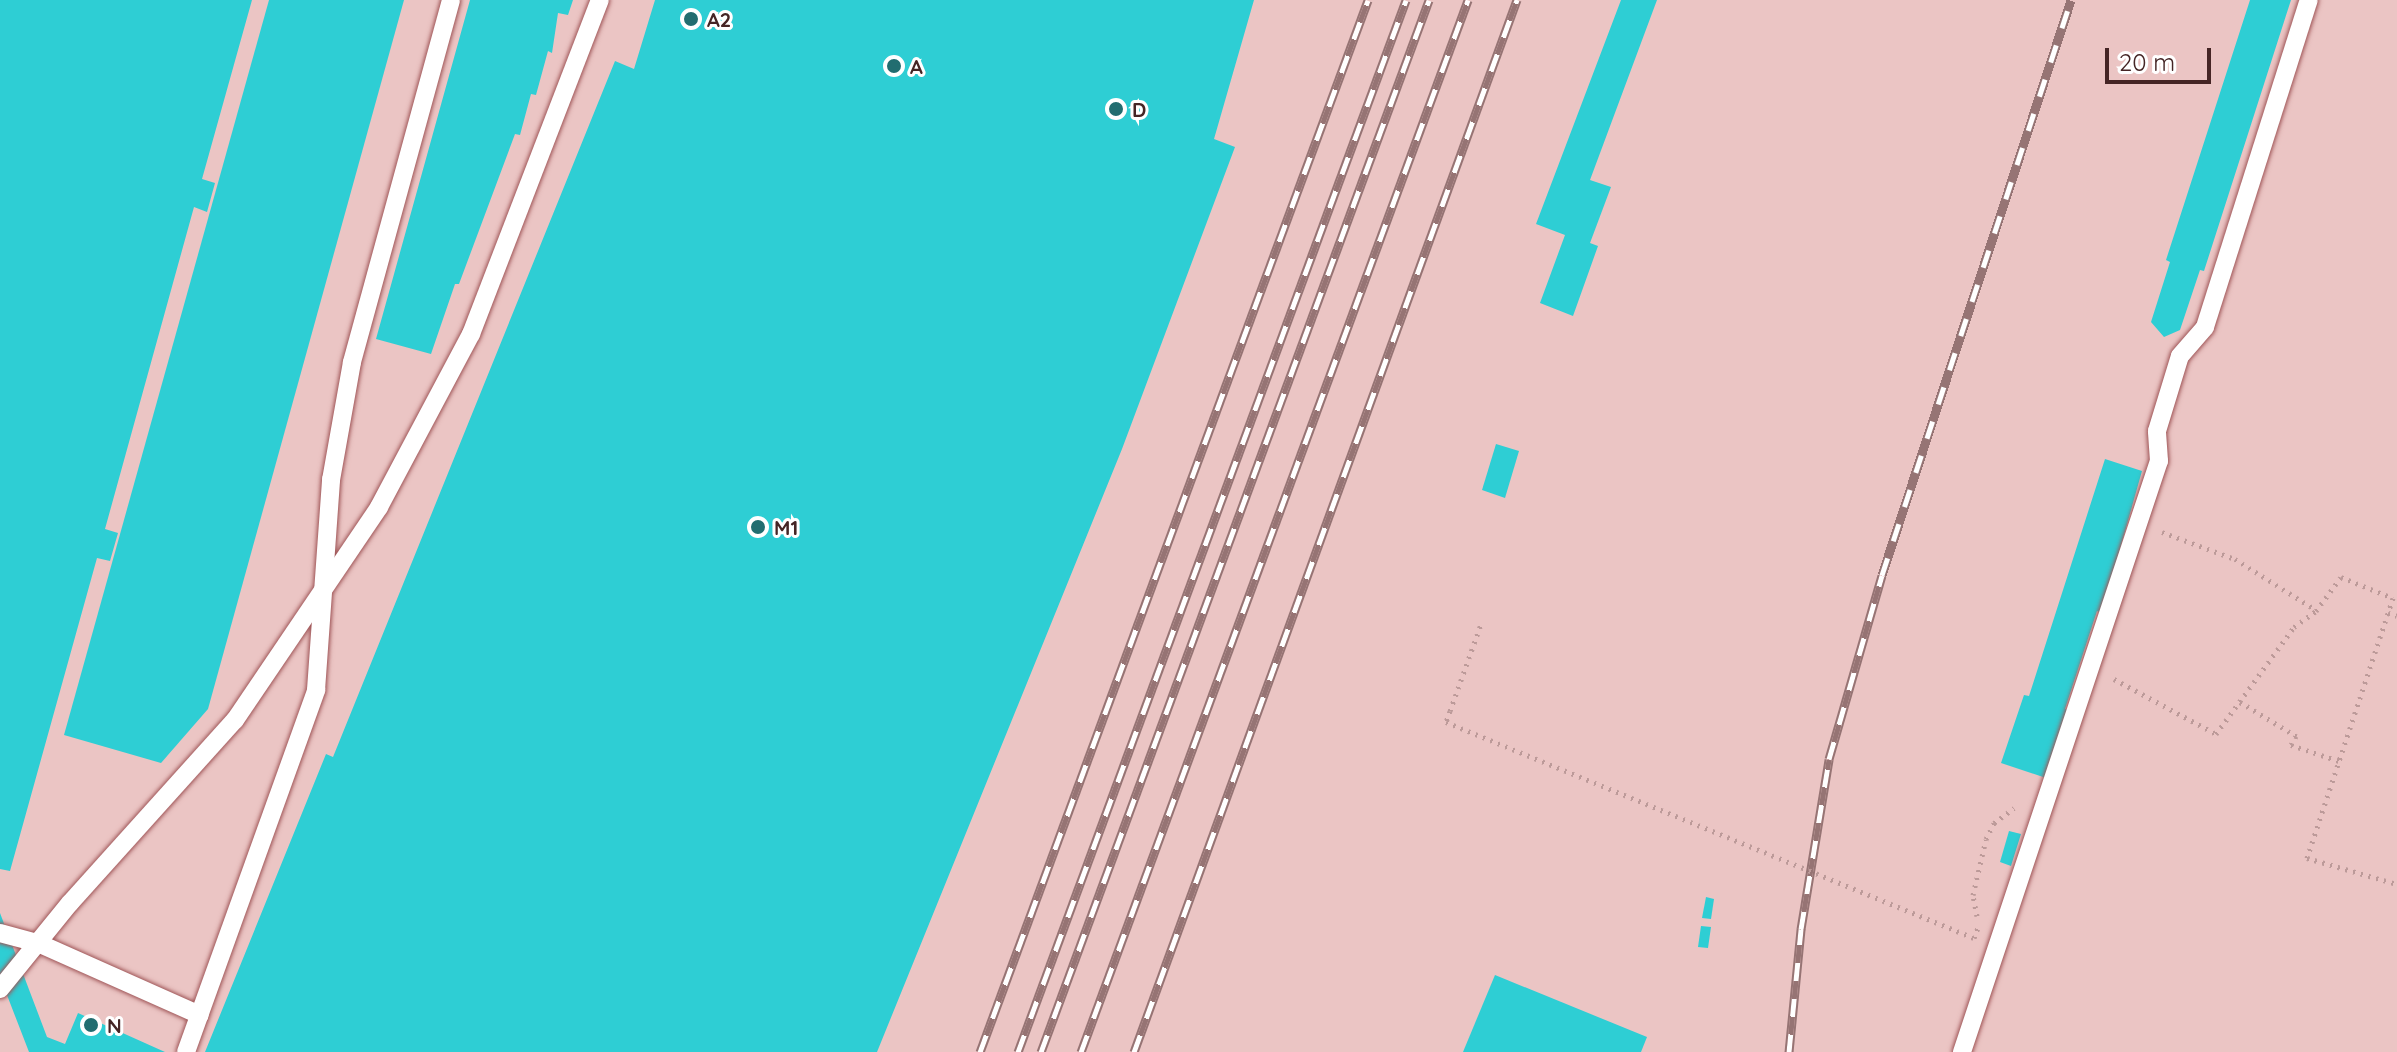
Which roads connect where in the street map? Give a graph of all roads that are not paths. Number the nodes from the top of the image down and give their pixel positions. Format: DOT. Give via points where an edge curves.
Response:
graph roads {
  1 [pos="451,0"];
  2 [pos="600,0"];
  3 [pos="2309,0"];
  4 [pos="323,593"];
  5 [pos="0,933"];
  6 [pos="38,943"];
  7 [pos="0,989"];
  8 [pos="200,1015"];
  9 [pos="186,1052"];
  10 [pos="1962,1052"];
  1 -- 4 [label="lane" via="352,362 331,480"];
  2 -- 4 [label="lane" via="471,334 379,507"];
  3 -- 10 [label="lane" via="2205,327 2180,356 2157,431 2159,461"];
  4 -- 6 [label="lane" via="235,720"];
  4 -- 8 [label="lane" via="316,690"];
  5 -- 6 [label="lane"];
  6 -- 7 [label="lane"];
  6 -- 8 [label="lane"];
  8 -- 9 [label="lane"];
}
